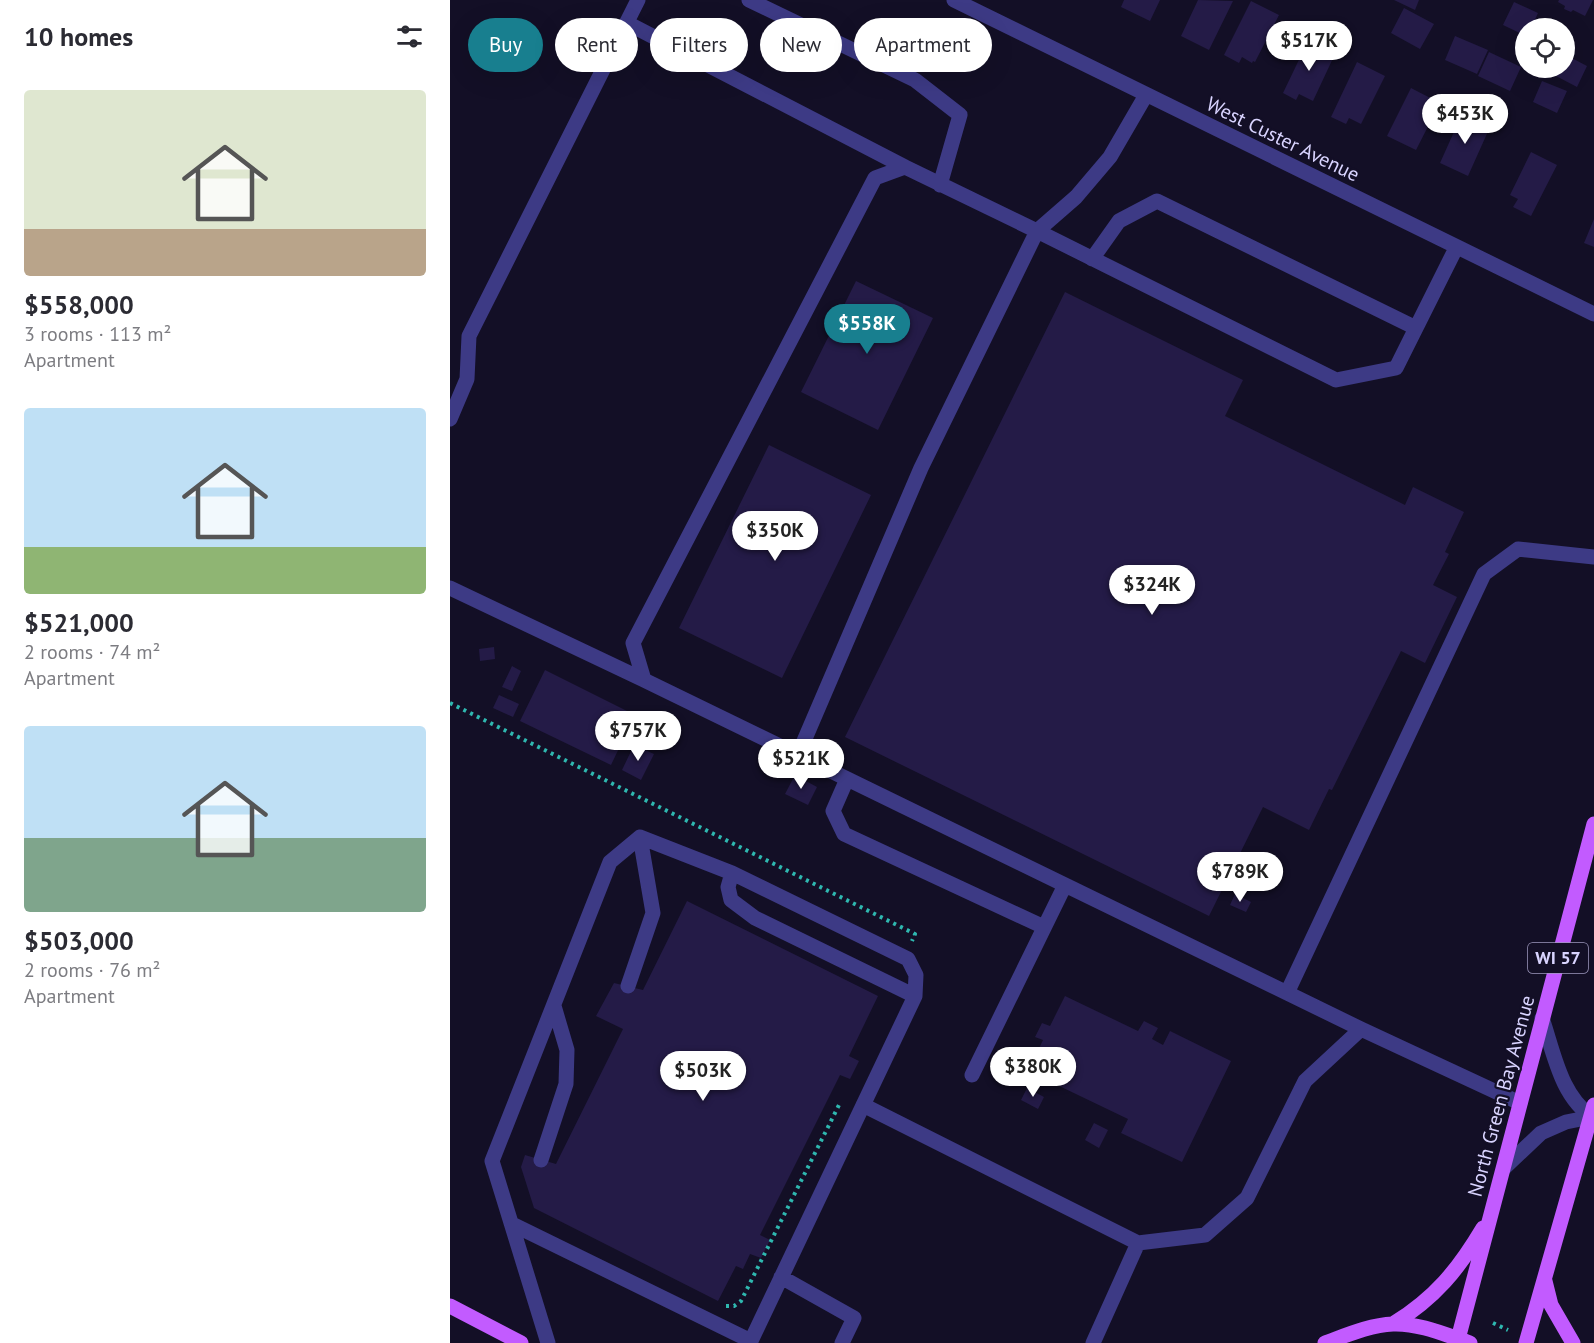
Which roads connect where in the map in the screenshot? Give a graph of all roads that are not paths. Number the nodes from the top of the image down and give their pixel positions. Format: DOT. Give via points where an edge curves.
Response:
graph roads {
  1 [pos="638,0"];
  2 [pos="749,0"];
  3 [pos="954,0"];
  4 [pos="629,18"];
  5 [pos="638,29"];
  6 [pos="602,72"];
  7 [pos="1146,95"];
  8 [pos="905,167"];
  9 [pos="940,185"];
  10 [pos="1037,231"];
  11 [pos="1455,248"];
  12 [pos="1092,259"];
  13 [pos="1594,314"];
  14 [pos="1416,328"];
  15 [pos="450,419"];
  16 [pos="1594,557"];
  17 [pos="450,588"];
  18 [pos="644,680"];
  19 [pos="798,755"];
  20 [pos="847,779"];
  21 [pos="1594,824"];
  22 [pos="640,837"];
  23 [pos="732,873"];
  24 [pos="1065,885"];
  25 [pos="1044,927"];
  26 [pos="628,986"];
  27 [pos="1287,993"];
  28 [pos="915,996"];
  29 [pos="554,1006"];
  30 [pos="1542,1018"];
  31 [pos="1361,1029"];
  32 [pos="972,1075"];
  33 [pos="1520,1102"];
  34 [pos="863,1106"];
  35 [pos="1593,1113"];
  36 [pos="541,1160"];
  37 [pos="1503,1168"];
  38 [pos="1493,1210"];
  39 [pos="512,1224"];
  40 [pos="1138,1243"];
  41 [pos="781,1277"];
  42 [pos="1545,1281"];
  43 [pos="450,1306"];
  44 [pos="1393,1324"];
  45 [pos="750,1342"];
  46 [pos="1462,1342"];
  47 [pos="521,1343"];
  48 [pos="548,1343"];
  49 [pos="842,1343"];
  50 [pos="1093,1343"];
  51 [pos="1325,1343"];
  52 [pos="1526,1343"];
  53 [pos="1574,1343"];
  1 -- 4 [label="street"];
  2 -- 9 [label="street" via="915,80 960,116"];
  3 -- 7 [label="street, West Custer Avenue"];
  5 -- 8 [label="street"];
  6 -- 15 [label="street" via="470,336 467,379"];
  7 -- 10 [label="street" via="1110,157 1076,197"];
  7 -- 11 [label="street, West Custer Avenue"];
  8 -- 9 [label="street"];
  8 -- 18 [label="street" via="874,178 633,643"];
  9 -- 10 [label="street"];
  10 -- 12 [label="street"];
  10 -- 19 [label="street" via="921,468"];
  11 -- 13 [label="street, West Custer Avenue"];
  11 -- 14 [label="street"];
  12 -- 14 [label="street" via="1119,221 1157,201"];
  12 -- 14 [label="street" via="1336,380 1396,368"];
  16 -- 27 [label="street" via="1518,549 1484,574"];
  17 -- 18 [label="street"];
  18 -- 19 [label="street"];
  19 -- 20 [label="street"];
  20 -- 24 [label="street"];
  20 -- 25 [label="street" via="833,811 844,834"];
  21 -- 30 [label="main road, North Green Bay Avenue / WI 57"];
  22 -- 23 [label="street"];
  22 -- 26 [label="street" via="652,913"];
  22 -- 29 [label="street" via="610,862"];
  23 -- 28 [label="street" via="908,959 916,975"];
  23 -- 28 [label="street" via="728,887 731,900 755,918"];
  24 -- 25 [label="street"];
  24 -- 27 [label="street"];
  25 -- 32 [label="street"];
  27 -- 31 [label="street"];
  28 -- 34 [label="street"];
  29 -- 36 [label="street" via="567,1050 566,1084"];
  29 -- 39 [label="street" via="492,1161"];
  30 -- 33 [label="main road, North Green Bay Avenue / WI 57"];
  30 -- 35 [label="street" via="1566,1086 1573,1098"];
  31 -- 33 [label="street"];
  31 -- 40 [label="street" via="1305,1081 1247,1198 1205,1235"];
  33 -- 37 [label="main road, North Green Bay Avenue / WI 57"];
  34 -- 40 [label="street"];
  34 -- 41 [label="street"];
  35 -- 37 [label="street" via="1542,1133"];
  35 -- 42 [label="main road"];
  37 -- 38 [label="main road, North Green Bay Avenue / WI 57"];
  38 -- 44 [label="main road" via="1465,1258 1438,1291"];
  38 -- 46 [label="main road, North Green Bay Avenue / WI 57"];
  39 -- 45 [label="street"];
  39 -- 48 [label="street"];
  40 -- 50 [label="street"];
  41 -- 45 [label="street"];
  41 -- 49 [label="street" via="854,1318"];
  42 -- 52 [label="main road"];
  42 -- 53 [label="main road" via="1551,1305"];
  43 -- 47 [label="main road"];
  44 -- 46 [label="main road" via="1428,1329"];
  44 -- 51 [label="main road"];
}
